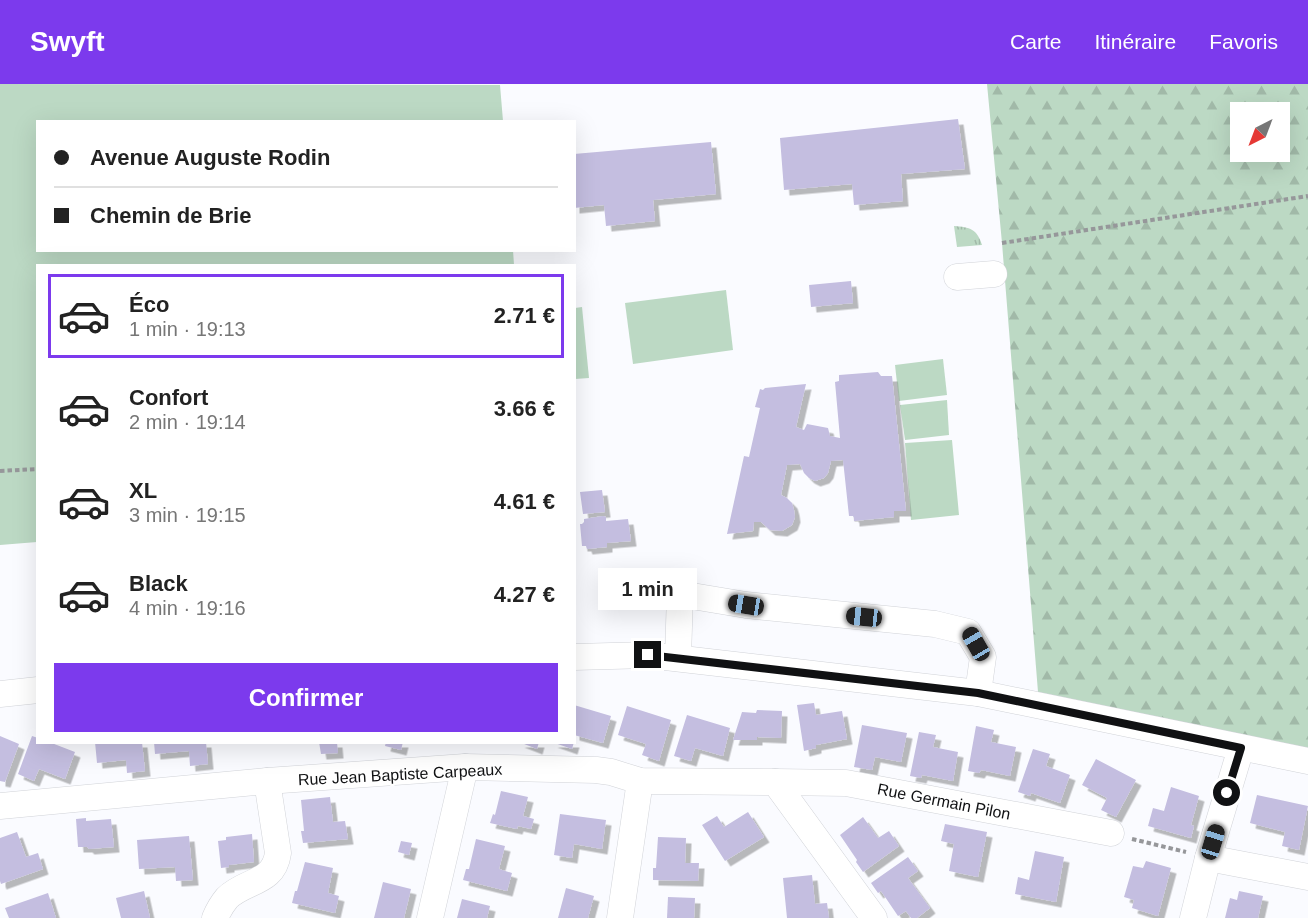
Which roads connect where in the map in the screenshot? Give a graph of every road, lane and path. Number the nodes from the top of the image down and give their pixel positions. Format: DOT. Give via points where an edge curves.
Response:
graph roads {
  1 [pos="1308,196"];
  2 [pos="1002,243"];
  3 [pos="994,274"];
  4 [pos="957,278"];
  5 [pos="36,469"];
  6 [pos="0,471"];
  7 [pos="576,657"];
  8 [pos="678,658"];
  9 [pos="36,690"];
  10 [pos="0,693"];
  11 [pos="978,693"];
  12 [pos="1241,748"];
  13 [pos="1308,762"];
  14 [pos="465,767"];
  15 [pos="267,781"];
  16 [pos="640,781"];
  17 [pos="775,782"];
  18 [pos="0,806"];
  19 [pos="1111,833"];
  20 [pos="1208,858"];
  21 [pos="1308,877"];
  22 [pos="215,918"];
  23 [pos="430,918"];
  24 [pos="620,918"];
  25 [pos="874,918"];
  26 [pos="1193,918"];
  1 -- 2 [label="path"];
  3 -- 4 [label="street"];
  5 -- 6 [label="path"];
  7 -- 8 [label="street"];
  8 -- 11 [label="street"];
  8 -- 11 [label="street" via="680,594 746,605 935,624 968,632 983,657"];
  9 -- 10 [label="street"];
  11 -- 12 [label="street"];
  12 -- 13 [label="street"];
  12 -- 20 [label="street"];
  14 -- 15 [label="street, Rue Jean Baptiste Carpeaux"];
  14 -- 16 [label="street, Rue Jean Baptiste Carpeaux" via="596,770"];
  14 -- 23 [label="street"];
  15 -- 18 [label="street, Rue Jean Baptiste Carpeaux"];
  15 -- 22 [label="street" via="277,862 271,872 228,897"];
  16 -- 17 [label="street, Rue Jean Baptiste Carpeaux"];
  16 -- 24 [label="street"];
  17 -- 19 [label="street, Rue Germain Pilon" via="846,783"];
  17 -- 25 [label="street"];
  19 -- 20 [label="path"];
  20 -- 21 [label="street"];
  20 -- 26 [label="street"];
}
